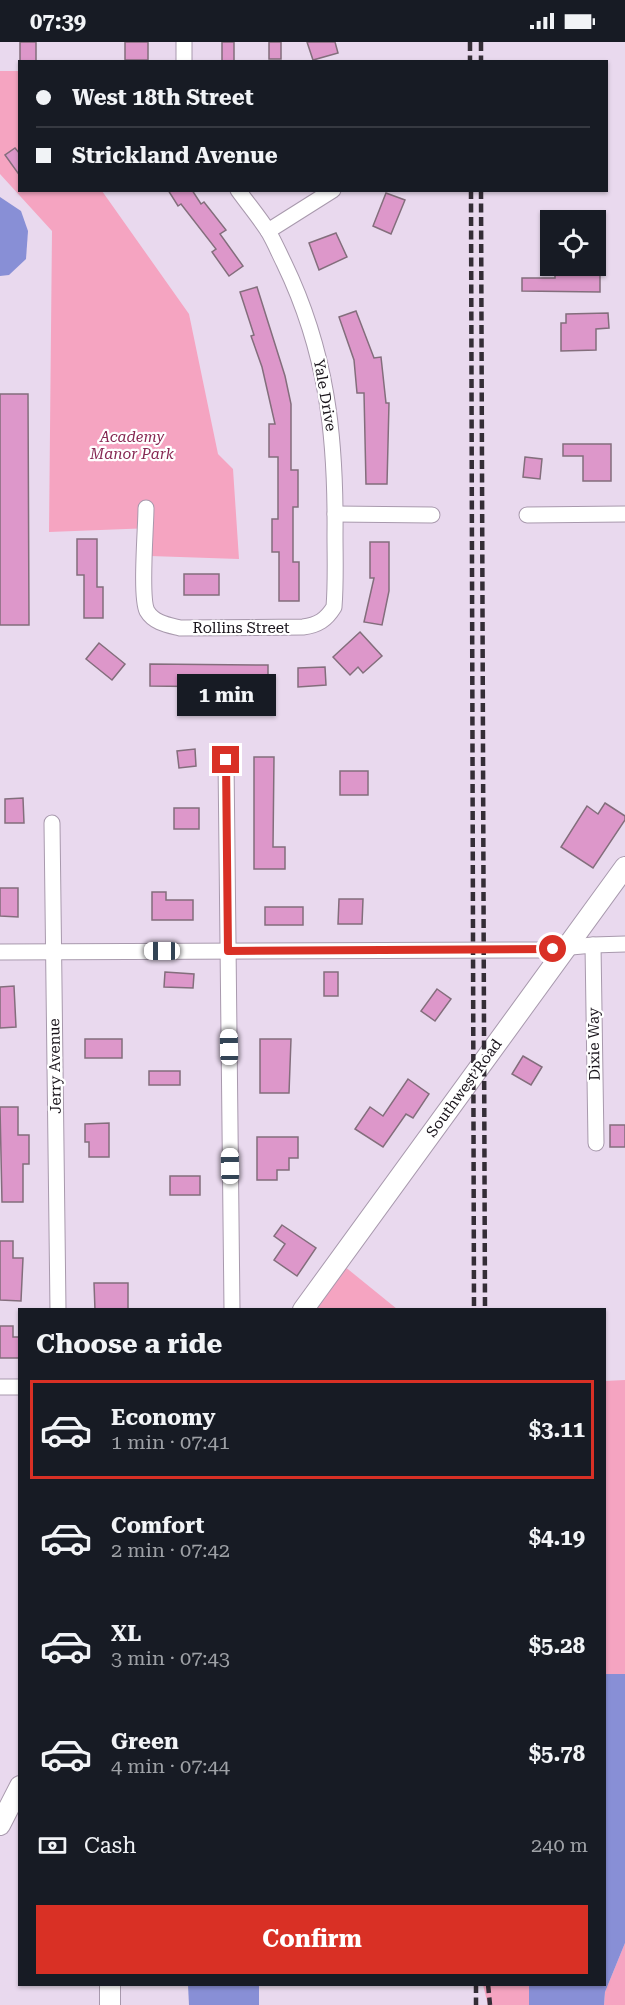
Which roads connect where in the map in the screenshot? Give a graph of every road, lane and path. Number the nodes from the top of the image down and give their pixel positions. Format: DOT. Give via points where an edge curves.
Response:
graph roads {
  1 [pos="184,42"];
  2 [pos="184,60"];
  3 [pos="239,192"];
  4 [pos="330,192"];
  5 [pos="268,231"];
  6 [pos="146,508"];
  7 [pos="335,514"];
  8 [pos="625,514"];
  9 [pos="432,515"];
  10 [pos="527,515"];
  11 [pos="328,617"];
  12 [pos="226,760"];
  13 [pos="52,823"];
  14 [pos="625,867"];
  15 [pos="625,944"];
  16 [pos="593,945"];
  17 [pos="567,947"];
  18 [pos="53,951"];
  19 [pos="228,951"];
  20 [pos="0,952"];
  21 [pos="596,1143"];
  22 [pos="58,1308"];
  23 [pos="232,1308"];
  24 [pos="304,1308"];
  25 [pos="18,1387"];
  26 [pos="0,1388"];
  27 [pos="18,1790"];
  28 [pos="0,1823"];
  29 [pos="110,1986"];
  30 [pos="110,2005"];
  1 -- 2 [label="street"];
  3 -- 5 [label="street, Yale Drive"];
  4 -- 5 [label="street"];
  5 -- 7 [label="street, Yale Drive" via="308,318 319,356 328,396"];
  6 -- 11 [label="street, Rollins Street" via="144,595 154,619 180,628 292,627 316,625"];
  7 -- 9 [label="street"];
  7 -- 11 [label="street, Yale Drive" via="335,594"];
  8 -- 10 [label="street"];
  12 -- 19 [label="street"];
  13 -- 18 [label="street, Jerry Avenue"];
  14 -- 17 [label="street, Southwest Road"];
  15 -- 16 [label="street"];
  16 -- 17 [label="street"];
  16 -- 21 [label="street, Dixie Way"];
  17 -- 19 [label="street"];
  17 -- 24 [label="street, Southwest Road"];
  18 -- 19 [label="street"];
  18 -- 20 [label="street"];
  18 -- 22 [label="street, Jerry Avenue"];
  19 -- 23 [label="street"];
  25 -- 26 [label="street"];
  27 -- 28 [label="street"];
  29 -- 30 [label="street"];
}
